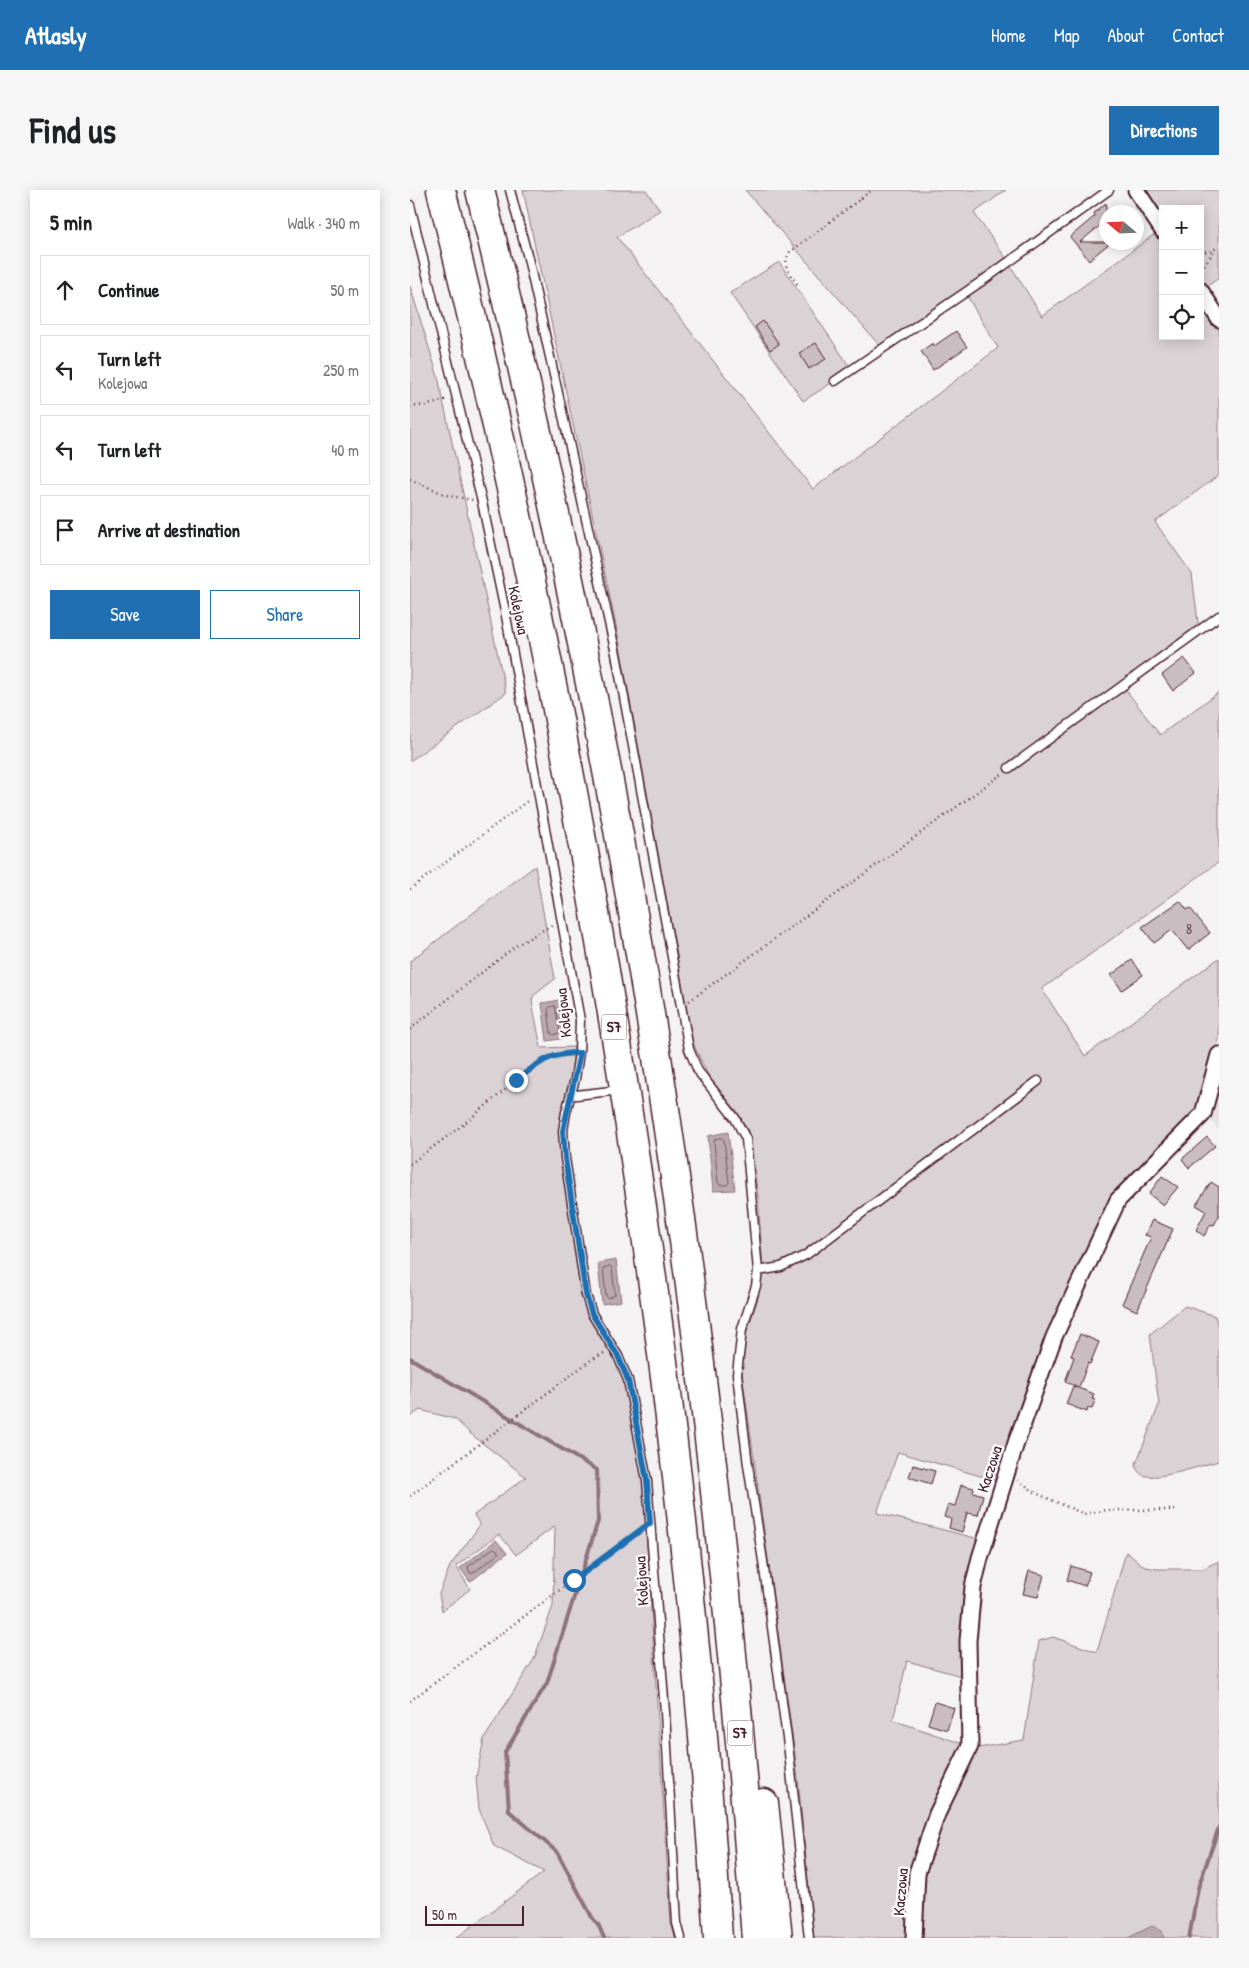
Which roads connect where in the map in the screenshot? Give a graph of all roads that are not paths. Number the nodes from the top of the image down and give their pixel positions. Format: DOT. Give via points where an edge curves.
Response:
graph roads {
  1 [pos="441,190"];
  2 [pos="480,190"];
  3 [pos="510,190"];
  4 [pos="1109,190"];
  5 [pos="1136,190"];
  6 [pos="410,205"];
  7 [pos="1159,225"];
  8 [pos="1203,295"];
  9 [pos="1219,319"];
  10 [pos="835,381"];
  11 [pos="1219,616"];
  12 [pos="1009,768"];
  13 [pos="1219,1055"];
  14 [pos="1038,1081"];
  15 [pos="624,1089"];
  16 [pos="571,1093"];
  17 [pos="758,1271"];
  18 [pos="720,1528"];
  19 [pos="681,1938"];
  20 [pos="718,1938"];
  21 [pos="756,1938"];
  22 [pos="778,1938"];
  23 [pos="808,1938"];
  24 [pos="914,1938"];
  1 -- 15 [label="highway, S7" via="494,410 548,659"];
  2 -- 18 [label="highway, S7" via="554,507 613,802 679,1200"];
  3 -- 17 [label="lane" via="616,654 689,1049 698,1071 735,1118 746,1139"];
  4 -- 10 [label="lane"];
  5 -- 7 [label="street"];
  6 -- 16 [label="lane, Kolejowa" via="482,502 540,793 580,1020 580,1053"];
  8 -- 9 [label="street"];
  11 -- 12 [label="lane"];
  13 -- 24 [label="street, Kaczowa" via="1203,1114 1118,1200 1054,1338 1007,1471 977,1566 970,1603 970,1746 937,1814 917,1874"];
  14 -- 17 [label="lane" via="806,1255 781,1267"];
  15 -- 16 [label="lane"];
  15 -- 20 [label="highway, S7" via="654,1292 675,1466 703,1739"];
  16 -- 19 [label="lane, Kolejowa" via="563,1131 565,1158 586,1295 592,1314 614,1349 628,1380 647,1481 677,1923"];
  17 -- 23 [label="lane" via="742,1329 737,1374 789,1753"];
  18 -- 21 [label="highway, S7"];
  18 -- 22 [label="highway" via="743,1636"];
}
